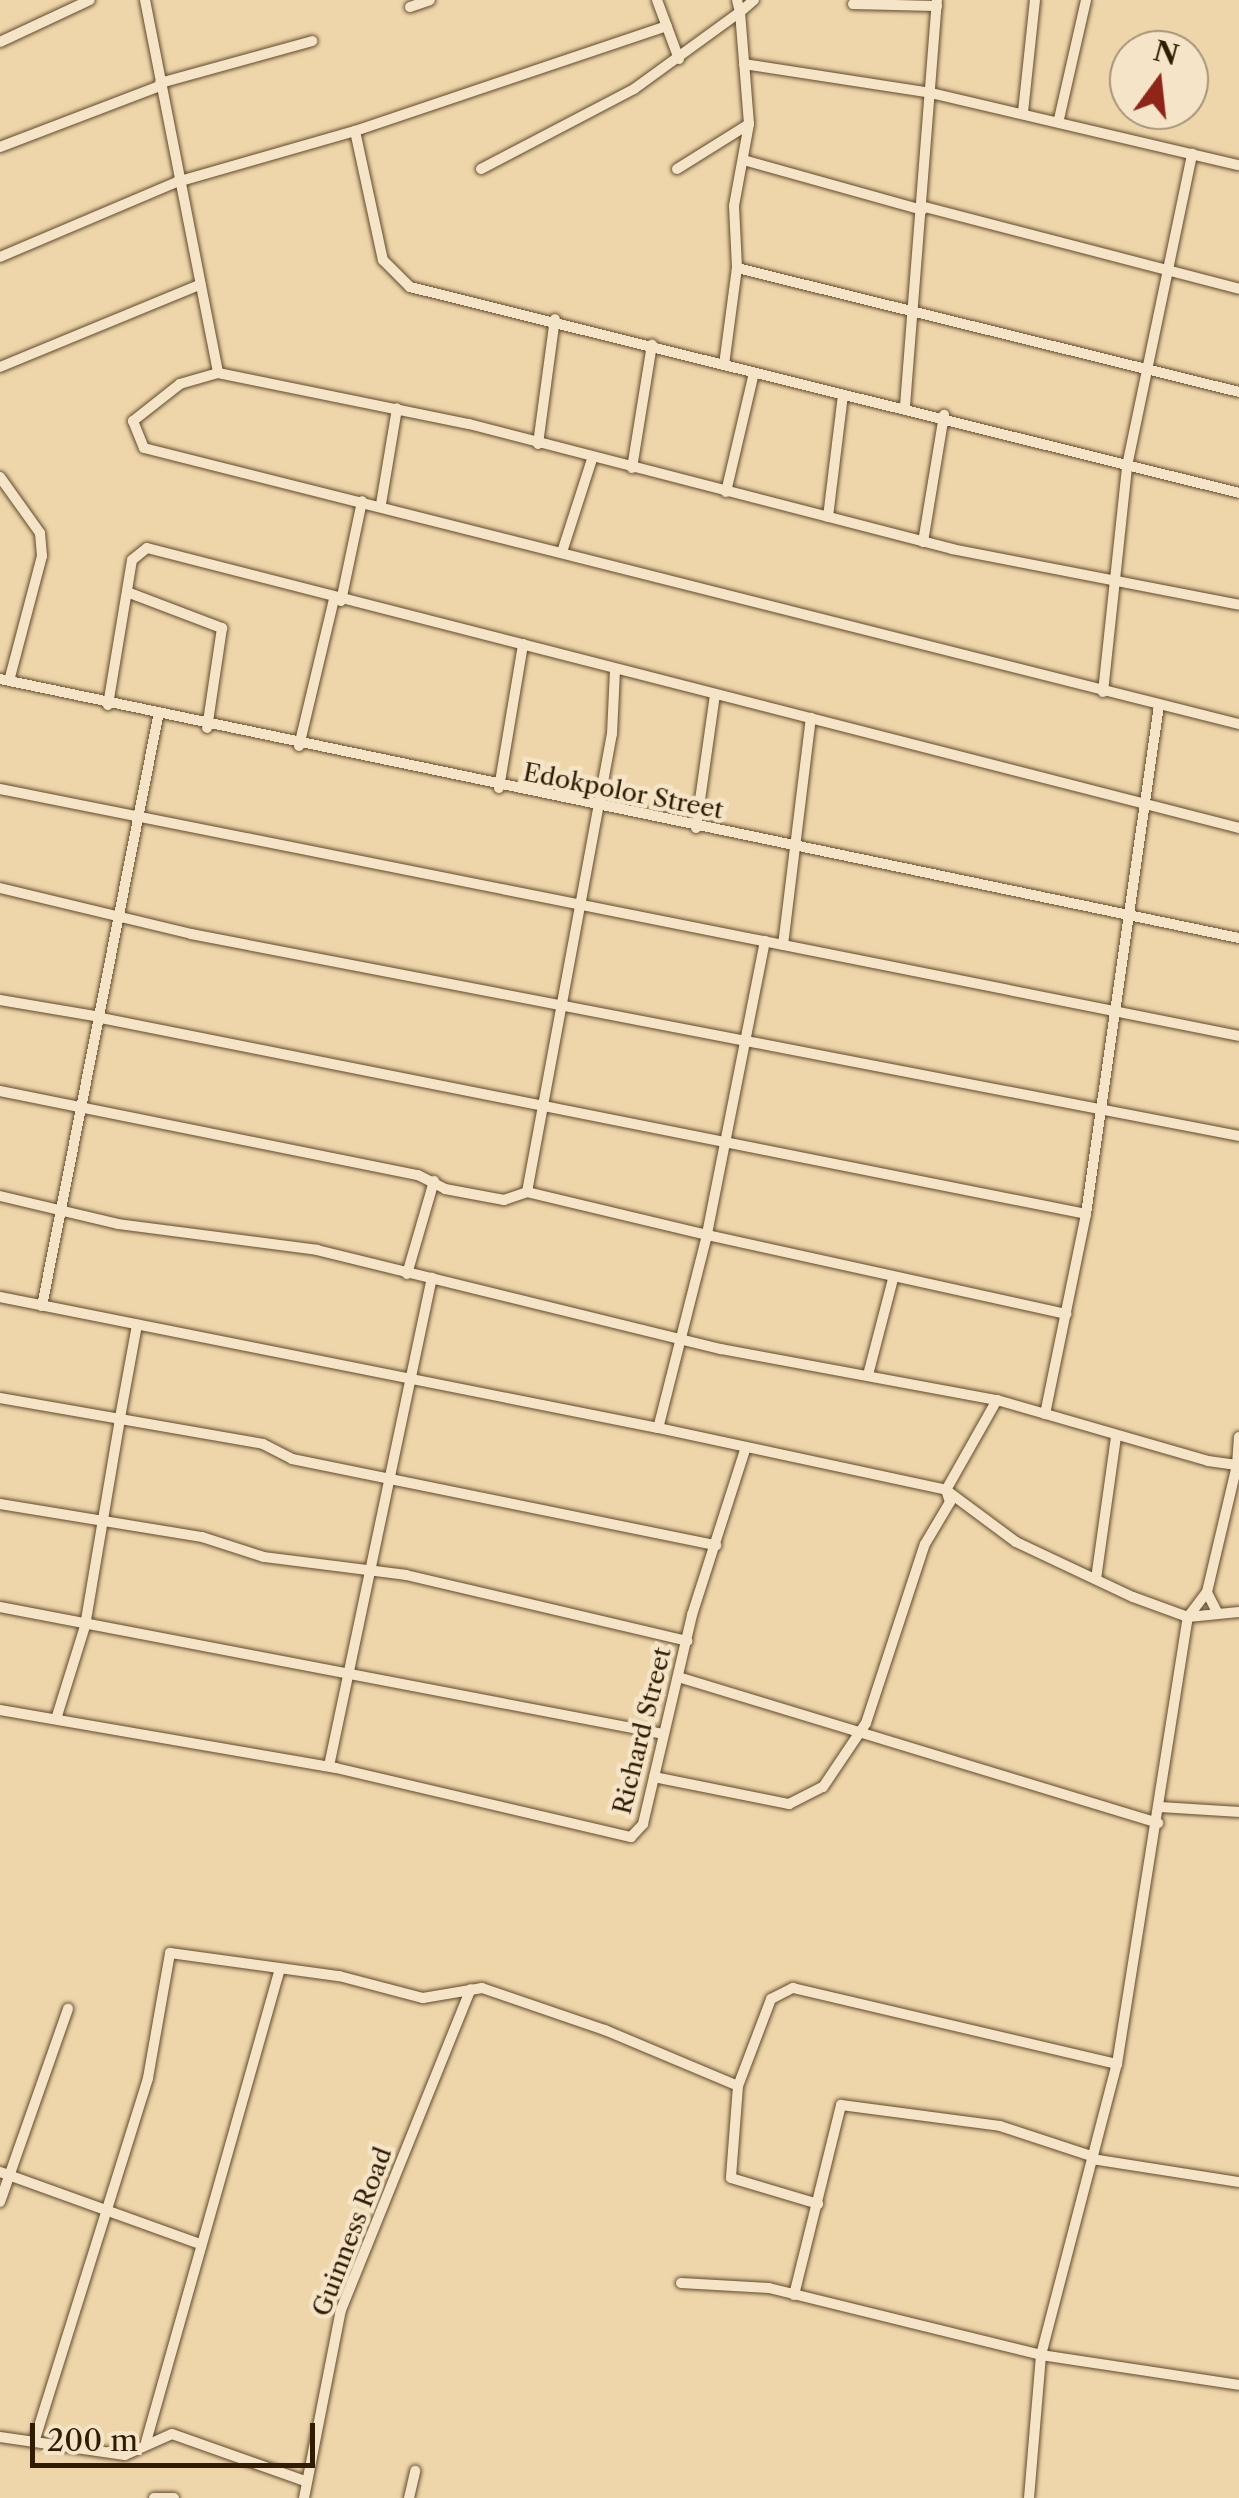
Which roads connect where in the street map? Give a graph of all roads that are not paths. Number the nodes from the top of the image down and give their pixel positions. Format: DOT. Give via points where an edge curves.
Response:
graph roads {
  1 [pos="90,0"];
  2 [pos="144,0"];
  3 [pos="430,0"];
  4 [pos="657,0"];
  5 [pos="754,0"];
  6 [pos="1035,0"];
  7 [pos="1086,0"];
  8 [pos="937,3"];
  9 [pos="853,4"];
  10 [pos="738,6"];
  11 [pos="410,7"];
  12 [pos="667,26"];
  13 [pos="312,41"];
  14 [pos="0,42"];
  15 [pos="679,59"];
  16 [pos="744,64"];
  17 [pos="160,84"];
  18 [pos="931,92"];
  19 [pos="1023,112"];
  20 [pos="1060,119"];
  21 [pos="750,124"];
  22 [pos="355,131"];
  23 [pos="0,147"];
  24 [pos="1192,154"];
  25 [pos="747,160"];
  26 [pos="1239,165"];
  27 [pos="676,169"];
  28 [pos="481,170"];
  29 [pos="177,182"];
  30 [pos="922,208"];
  31 [pos="0,258"];
  32 [pos="737,268"];
  33 [pos="1172,272"];
  34 [pos="201,284"];
  35 [pos="1239,288"];
  36 [pos="916,309"];
  37 [pos="555,319"];
  38 [pos="652,346"];
  39 [pos="724,365"];
  40 [pos="1150,365"];
  41 [pos="0,368"];
  42 [pos="218,373"];
  43 [pos="754,374"];
  44 [pos="1239,392"];
  45 [pos="843,394"];
  46 [pos="906,406"];
  47 [pos="397,408"];
  48 [pos="944,416"];
  49 [pos="538,444"];
  50 [pos="592,459"];
  51 [pos="1128,466"];
  52 [pos="632,468"];
  53 [pos="0,477"];
  54 [pos="726,492"];
  55 [pos="1239,493"];
  56 [pos="362,501"];
  57 [pos="381,504"];
  58 [pos="828,517"];
  59 [pos="923,542"];
  60 [pos="562,552"];
  61 [pos="1110,584"];
  62 [pos="127,592"];
  63 [pos="338,600"];
  64 [pos="1239,606"];
  65 [pos="523,644"];
  66 [pos="616,670"];
  67 [pos="4,680"];
  68 [pos="1103,692"];
  69 [pos="715,695"];
  70 [pos="108,705"];
  71 [pos="1159,705"];
  72 [pos="158,717"];
  73 [pos="812,718"];
  74 [pos="1239,724"];
  75 [pos="207,728"];
  76 [pos="300,746"];
  77 [pos="498,788"];
  78 [pos="0,789"];
  79 [pos="1144,804"];
  80 [pos="598,808"];
  81 [pos="134,818"];
  82 [pos="696,828"];
  83 [pos="1239,828"];
  84 [pos="797,848"];
  85 [pos="0,888"];
  86 [pos="583,900"];
  87 [pos="124,918"];
  88 [pos="1130,922"];
  89 [pos="1239,938"];
  90 [pos="766,940"];
  91 [pos="783,945"];
  92 [pos="0,1000"];
  93 [pos="564,1002"];
  94 [pos="1121,1013"];
  95 [pos="101,1018"];
  96 [pos="1239,1036"];
  97 [pos="748,1040"];
  98 [pos="0,1092"];
  99 [pos="541,1102"];
  100 [pos="86,1114"];
  101 [pos="1103,1114"];
  102 [pos="1239,1136"];
  103 [pos="726,1140"];
  104 [pos="434,1181"];
  105 [pos="527,1192"];
  106 [pos="0,1196"];
  107 [pos="63,1210"];
  108 [pos="1086,1214"];
  109 [pos="707,1235"];
  110 [pos="407,1274"];
  111 [pos="432,1278"];
  112 [pos="892,1278"];
  113 [pos="0,1297"];
  114 [pos="42,1306"];
  115 [pos="1066,1314"];
  116 [pos="137,1325"];
  117 [pos="683,1335"];
  118 [pos="868,1375"];
  119 [pos="411,1376"];
  120 [pos="0,1398"];
  121 [pos="998,1400"];
  122 [pos="1045,1414"];
  123 [pos="119,1424"];
  124 [pos="658,1428"];
  125 [pos="1116,1436"];
  126 [pos="1239,1437"];
  127 [pos="745,1450"];
  128 [pos="1236,1465"];
  129 [pos="391,1472"];
  130 [pos="946,1490"];
  131 [pos="0,1504"];
  132 [pos="1233,1520"];
  133 [pos="102,1525"];
  134 [pos="716,1545"];
  135 [pos="370,1574"];
  136 [pos="1096,1579"];
  137 [pos="1207,1592"];
  138 [pos="0,1608"];
  139 [pos="1218,1612"];
  140 [pos="1239,1612"];
  141 [pos="1188,1618"];
  142 [pos="86,1626"];
  143 [pos="686,1640"];
  144 [pos="349,1669"];
  145 [pos="678,1677"];
  146 [pos="0,1710"];
  147 [pos="57,1716"];
  148 [pos="856,1726"];
  149 [pos="663,1734"];
  150 [pos="329,1766"];
  151 [pos="654,1777"];
  152 [pos="1161,1807"];
  153 [pos="1239,1812"];
  154 [pos="1158,1823"];
  155 [pos="280,1969"];
  156 [pos="471,1989"];
  157 [pos="68,2009"];
  158 [pos="1117,2064"];
  159 [pos="738,2086"];
  160 [pos="1092,2158"];
  161 [pos="4,2174"];
  162 [pos="1239,2182"];
  163 [pos="0,2202"];
  164 [pos="818,2204"];
  165 [pos="102,2210"];
  166 [pos="197,2243"];
  167 [pos="681,2283"];
  168 [pos="794,2296"];
  169 [pos="1040,2355"];
  170 [pos="1239,2385"];
  171 [pos="0,2437"];
  172 [pos="36,2439"];
  173 [pos="146,2442"];
  174 [pos="415,2471"];
  175 [pos="302,2480"];
  176 [pos="154,2498"];
  177 [pos="174,2498"];
  178 [pos="304,2498"];
  179 [pos="410,2498"];
  180 [pos="1029,2498"];
  1 -- 14 [label="street"];
  2 -- 17 [label="street"];
  3 -- 11 [label="street"];
  4 -- 12 [label="street"];
  5 -- 10 [label="street"];
  6 -- 19 [label="street"];
  7 -- 20 [label="street"];
  8 -- 9 [label="street"];
  8 -- 18 [label="street"];
  10 -- 15 [label="street"];
  10 -- 16 [label="street"];
  12 -- 15 [label="street"];
  12 -- 22 [label="street"];
  13 -- 17 [label="street"];
  15 -- 28 [label="street"];
  16 -- 18 [label="street"];
  16 -- 21 [label="street"];
  17 -- 23 [label="street"];
  17 -- 29 [label="street"];
  18 -- 19 [label="street"];
  18 -- 30 [label="street"];
  19 -- 20 [label="street"];
  20 -- 24 [label="street"];
  21 -- 25 [label="street"];
  21 -- 27 [label="street"];
  22 -- 29 [label="street"];
  22 -- 37 [label="street" via="395,280"];
  24 -- 26 [label="street"];
  24 -- 33 [label="street"];
  25 -- 30 [label="street"];
  25 -- 32 [label="street" via="734,206"];
  29 -- 31 [label="street"];
  29 -- 34 [label="street"];
  30 -- 33 [label="street"];
  30 -- 36 [label="street"];
  32 -- 36 [label="street"];
  32 -- 39 [label="street"];
  33 -- 35 [label="street"];
  33 -- 40 [label="street"];
  34 -- 41 [label="street"];
  34 -- 42 [label="street"];
  36 -- 40 [label="street"];
  36 -- 46 [label="street"];
  37 -- 38 [label="street"];
  37 -- 49 [label="street"];
  38 -- 39 [label="street"];
  38 -- 52 [label="street"];
  39 -- 43 [label="street"];
  40 -- 44 [label="street"];
  40 -- 51 [label="street"];
  42 -- 47 [label="street"];
  42 -- 56 [label="street" via="180,384 133,421 134,437 160,454"];
  43 -- 45 [label="street"];
  43 -- 54 [label="street"];
  45 -- 46 [label="street"];
  45 -- 58 [label="street"];
  46 -- 48 [label="street"];
  47 -- 49 [label="street"];
  47 -- 57 [label="street"];
  48 -- 51 [label="street"];
  48 -- 59 [label="street"];
  49 -- 50 [label="street"];
  50 -- 52 [label="street"];
  50 -- 60 [label="street"];
  51 -- 55 [label="street"];
  51 -- 61 [label="street"];
  52 -- 54 [label="street"];
  53 -- 67 [label="street" via="40,534 42,556"];
  54 -- 58 [label="street"];
  56 -- 57 [label="street"];
  56 -- 63 [label="street"];
  57 -- 60 [label="street"];
  58 -- 59 [label="street"];
  59 -- 61 [label="street"];
  60 -- 68 [label="street"];
  61 -- 64 [label="street"];
  61 -- 68 [label="street"];
  62 -- 63 [label="street" via="132,560 147,548"];
  62 -- 70 [label="street"];
  62 -- 75 [label="street" via="222,628"];
  63 -- 65 [label="street"];
  63 -- 76 [label="street"];
  65 -- 66 [label="street"];
  65 -- 77 [label="street"];
  66 -- 69 [label="street"];
  66 -- 80 [label="street"];
  67 -- 70 [label="street, Edokpolor Street"];
  68 -- 71 [label="street"];
  69 -- 73 [label="street"];
  69 -- 82 [label="street"];
  70 -- 72 [label="street, Edokpolor Street"];
  71 -- 74 [label="street"];
  71 -- 79 [label="street"];
  72 -- 75 [label="street, Edokpolor Street"];
  72 -- 81 [label="street"];
  73 -- 79 [label="street"];
  73 -- 84 [label="street"];
  75 -- 76 [label="street, Edokpolor Street"];
  76 -- 77 [label="street, Edokpolor Street"];
  77 -- 80 [label="street, Edokpolor Street"];
  78 -- 81 [label="street"];
  79 -- 83 [label="street"];
  79 -- 88 [label="street"];
  80 -- 82 [label="street, Edokpolor Street"];
  80 -- 86 [label="street"];
  81 -- 86 [label="street"];
  81 -- 87 [label="street"];
  82 -- 84 [label="street, Edokpolor Street"];
  84 -- 88 [label="street, Edokpolor Street"];
  84 -- 91 [label="street"];
  85 -- 87 [label="street"];
  86 -- 90 [label="street"];
  86 -- 93 [label="street"];
  87 -- 93 [label="street"];
  87 -- 95 [label="street"];
  88 -- 89 [label="street, Edokpolor Street"];
  88 -- 94 [label="street"];
  90 -- 91 [label="street"];
  90 -- 97 [label="street"];
  91 -- 94 [label="street"];
  92 -- 95 [label="street"];
  93 -- 97 [label="street"];
  93 -- 99 [label="street"];
  94 -- 96 [label="street"];
  94 -- 101 [label="street"];
  95 -- 99 [label="street"];
  95 -- 100 [label="street"];
  97 -- 101 [label="street"];
  97 -- 103 [label="street"];
  98 -- 100 [label="street"];
  99 -- 103 [label="street"];
  99 -- 105 [label="street"];
  100 -- 104 [label="street"];
  100 -- 107 [label="street"];
  101 -- 102 [label="street"];
  101 -- 108 [label="street"];
  103 -- 108 [label="street"];
  103 -- 109 [label="street"];
  104 -- 105 [label="street" via="504,1200"];
  104 -- 110 [label="street"];
  105 -- 109 [label="street"];
  106 -- 107 [label="street"];
  107 -- 110 [label="street" via="317,1250"];
  107 -- 114 [label="street"];
  108 -- 115 [label="street"];
  109 -- 112 [label="street"];
  109 -- 117 [label="street"];
  110 -- 111 [label="street"];
  111 -- 117 [label="street"];
  111 -- 119 [label="street"];
  112 -- 115 [label="street"];
  112 -- 118 [label="street"];
  113 -- 114 [label="street"];
  114 -- 116 [label="street"];
  115 -- 122 [label="street"];
  116 -- 119 [label="street"];
  116 -- 123 [label="street"];
  117 -- 118 [label="street"];
  117 -- 124 [label="street"];
  118 -- 121 [label="street"];
  119 -- 124 [label="street"];
  119 -- 129 [label="street"];
  120 -- 123 [label="street"];
  121 -- 122 [label="street"];
  121 -- 130 [label="street"];
  122 -- 125 [label="street"];
  123 -- 129 [label="street"];
  123 -- 133 [label="street"];
  124 -- 127 [label="street"];
  125 -- 128 [label="street"];
  125 -- 136 [label="street"];
  126 -- 128 [label="street"];
  127 -- 130 [label="street"];
  127 -- 134 [label="street, Richard Street"];
  128 -- 132 [label="street"];
  129 -- 134 [label="street"];
  129 -- 135 [label="street"];
  130 -- 136 [label="street" via="1016,1542"];
  130 -- 148 [label="street" via="950,1502 924,1544 866,1723"];
  131 -- 133 [label="street"];
  132 -- 137 [label="street"];
  133 -- 135 [label="street"];
  133 -- 142 [label="street"];
  134 -- 143 [label="street, Richard Street"];
  135 -- 143 [label="street"];
  135 -- 144 [label="street"];
  136 -- 141 [label="street"];
  137 -- 139 [label="street"];
  137 -- 141 [label="street"];
  138 -- 142 [label="street"];
  139 -- 140 [label="street"];
  139 -- 141 [label="street"];
  141 -- 152 [label="street"];
  142 -- 144 [label="street"];
  142 -- 147 [label="street"];
  143 -- 145 [label="street, Richard Street"];
  144 -- 149 [label="street"];
  144 -- 150 [label="street"];
  145 -- 148 [label="street"];
  145 -- 149 [label="street, Richard Street"];
  146 -- 147 [label="street"];
  147 -- 150 [label="street"];
  148 -- 151 [label="street" via="822,1787 800,1802"];
  148 -- 154 [label="street"];
  149 -- 151 [label="street, Richard Street"];
  150 -- 151 [label="street, Richard Street" via="626,1838 643,1824"];
  152 -- 153 [label="street"];
  152 -- 154 [label="street"];
  154 -- 158 [label="street"];
  155 -- 156 [label="street" via="423,1998"];
  155 -- 165 [label="street" via="166,1957 148,2078"];
  155 -- 166 [label="street"];
  156 -- 159 [label="street" via="540,2005"];
  156 -- 175 [label="street, Guinness Road" via="341,2310"];
  157 -- 161 [label="street"];
  158 -- 159 [label="street" via="793,1988 770,1999"];
  158 -- 160 [label="street"];
  159 -- 164 [label="street" via="732,2178"];
  160 -- 162 [label="street"];
  160 -- 164 [label="street" via="1000,2126 893,2118 844,2104"];
  160 -- 169 [label="street"];
  161 -- 163 [label="street"];
  161 -- 165 [label="street"];
  164 -- 168 [label="street"];
  165 -- 166 [label="street"];
  165 -- 172 [label="street" via="76,2332"];
  166 -- 173 [label="street"];
  167 -- 168 [label="street"];
  168 -- 169 [label="street"];
  169 -- 170 [label="street"];
  169 -- 180 [label="street"];
  171 -- 172 [label="street"];
  172 -- 173 [label="street" via="125,2455"];
  173 -- 175 [label="street" via="186,2437"];
  174 -- 179 [label="street"];
  175 -- 178 [label="street, Guinness Road"];
  176 -- 177 [label="street"];
}
